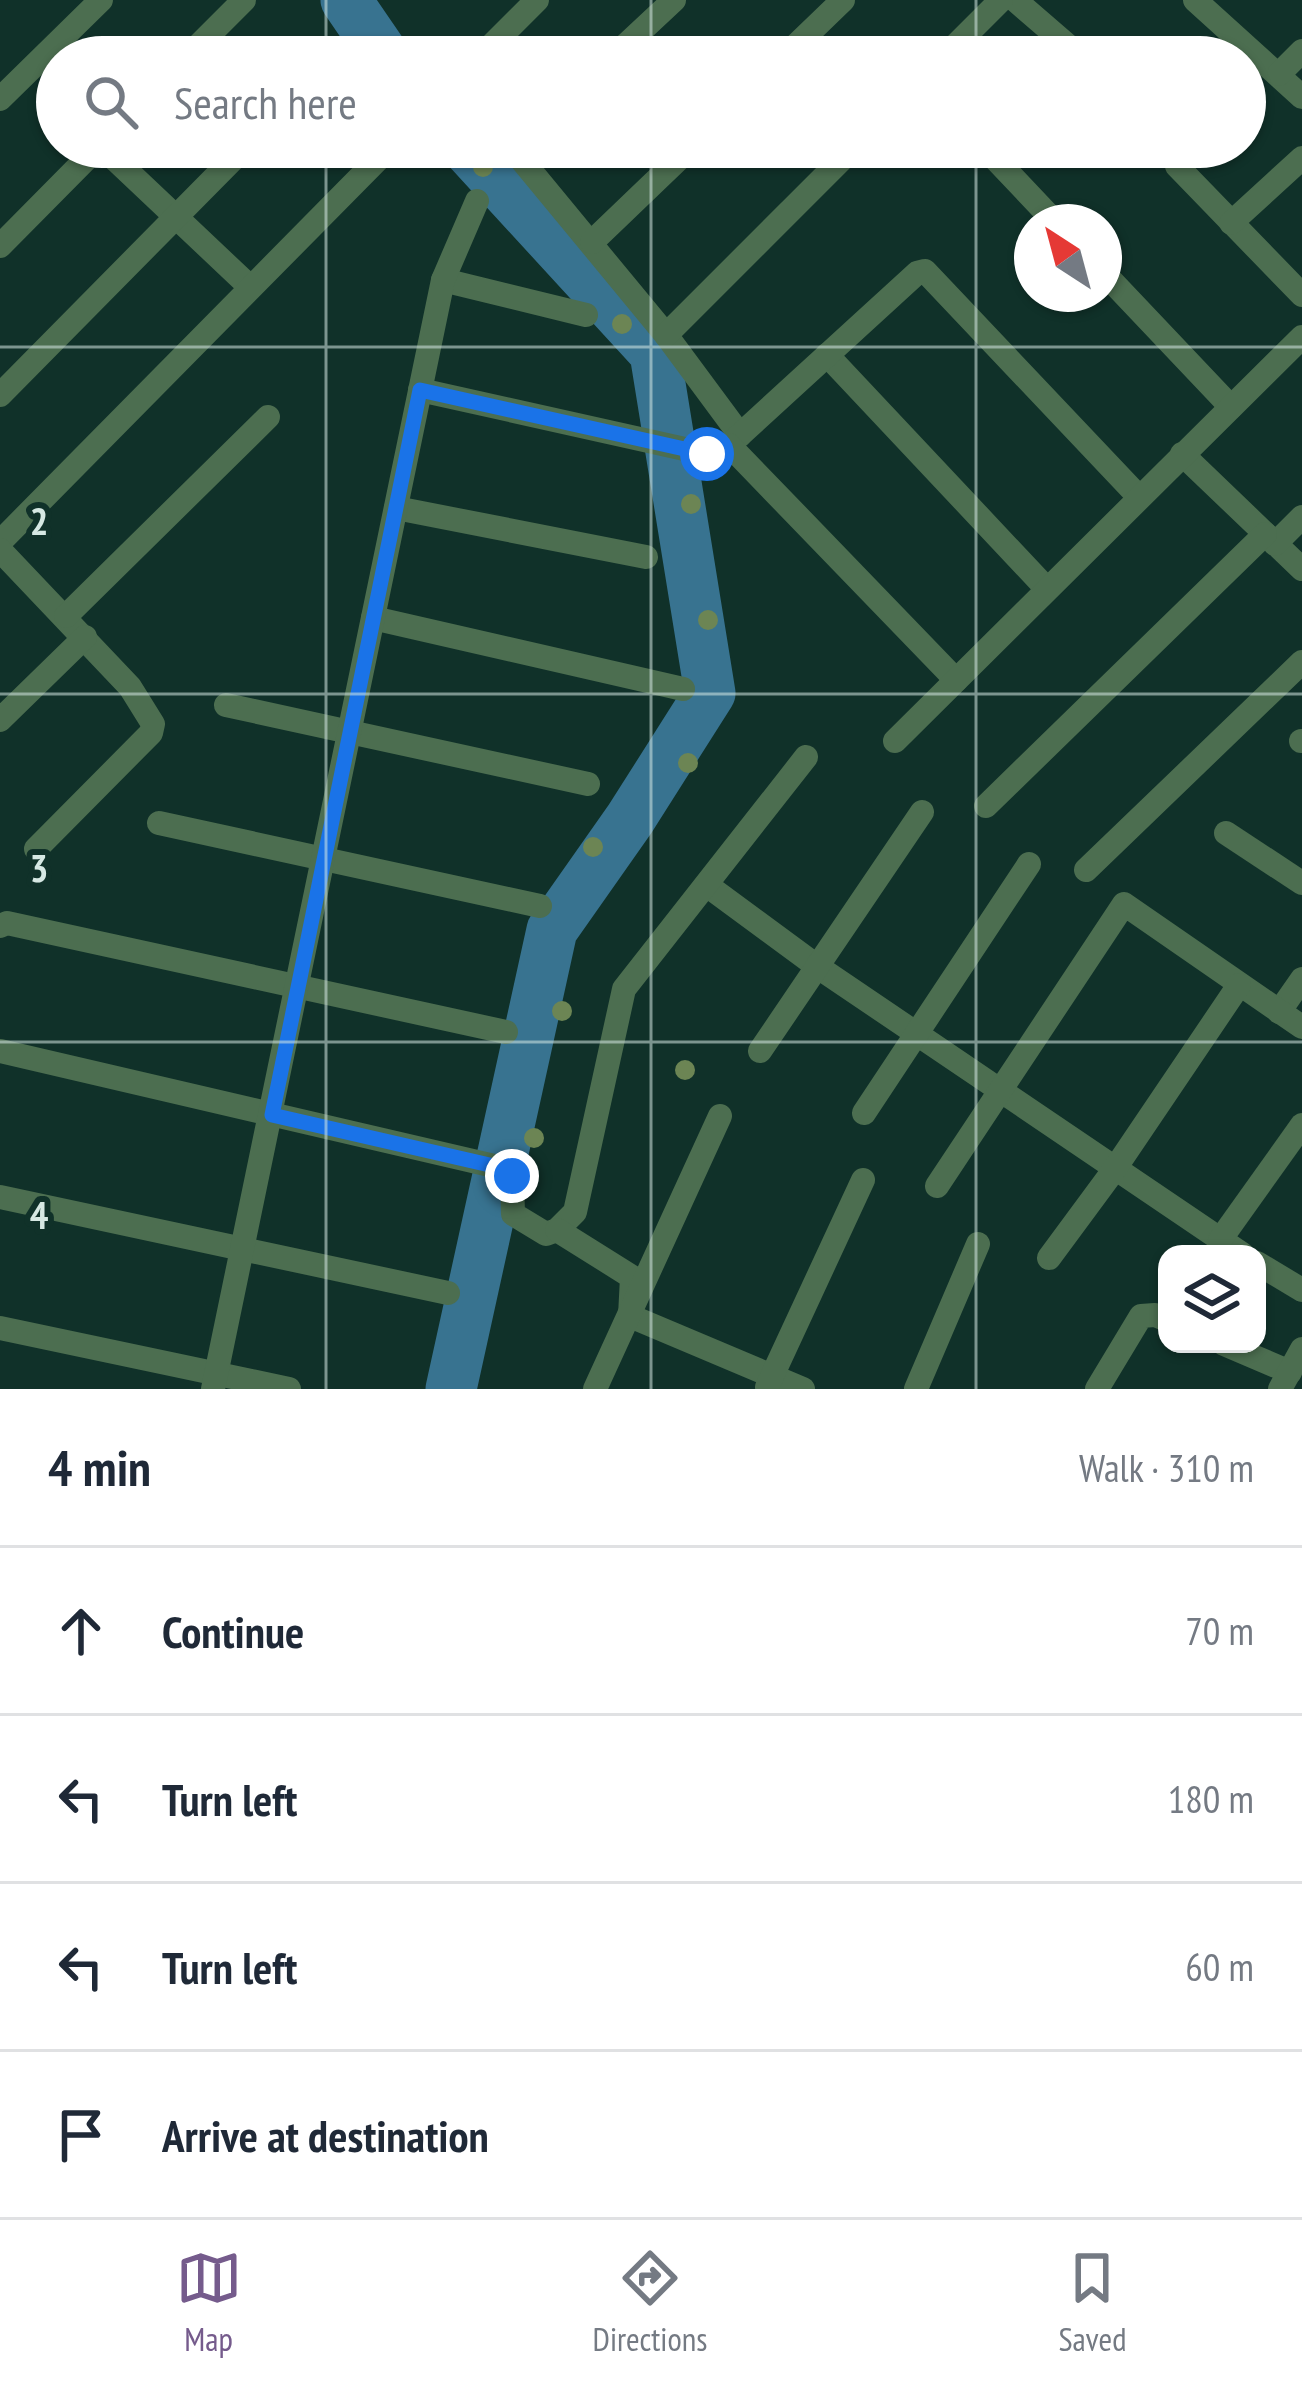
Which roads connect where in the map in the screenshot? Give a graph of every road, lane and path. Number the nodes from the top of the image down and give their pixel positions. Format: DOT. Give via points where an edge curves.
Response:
graph roads {
  1 [pos="100,0"];
  2 [pos="244,0"];
  3 [pos="537,0"];
  4 [pos="674,0"];
  5 [pos="843,0"];
  6 [pos="1001,0"];
  7 [pos="1015,0"];
  8 [pos="1195,0"];
  9 [pos="64,36"];
  10 [pos="208,36"];
  11 [pos="501,36"];
  12 [pos="635,36"];
  13 [pos="806,36"];
  14 [pos="965,36"];
  15 [pos="1057,36"];
  16 [pos="1236,36"];
  17 [pos="1302,51"];
  18 [pos="36,63"];
  19 [pos="1266,63"];
  20 [pos="1279,74"];
  21 [pos="1302,98"];
  22 [pos="0,99"];
  23 [pos="1302,158"];
  24 [pos="79,168"];
  25 [pos="123,168"];
  26 [pos="223,168"];
  27 [pos="369,168"];
  28 [pos="529,168"];
  29 [pos="669,168"];
  30 [pos="833,168"];
  31 [pos="1004,168"];
  32 [pos="1179,168"];
  33 [pos="477,201"];
  34 [pos="1038,204"];
  35 [pos="176,216"];
  36 [pos="1232,223"];
  37 [pos="592,242"];
  38 [pos="0,246"];
  39 [pos="443,280"];
  40 [pos="249,286"];
  41 [pos="1122,292"];
  42 [pos="1302,295"];
  43 [pos="586,316"];
  44 [pos="666,335"];
  45 [pos="1302,337"];
  46 [pos="827,355"];
  47 [pos="420,390"];
  48 [pos="0,395"];
  49 [pos="1231,407"];
  50 [pos="268,417"];
  51 [pos="735,440"];
  52 [pos="1182,454"];
  53 [pos="1139,497"];
  54 [pos="396,508"];
  55 [pos="1302,517"];
  56 [pos="1270,539"];
  57 [pos="2,553"];
  58 [pos="646,557"];
  59 [pos="1302,569"];
  60 [pos="1047,589"];
  61 [pos="67,616"];
  62 [pos="373,618"];
  63 [pos="85,637"];
  64 [pos="1302,662"];
  65 [pos="956,680"];
  66 [pos="682,689"];
  67 [pos="226,705"];
  68 [pos="0,720"];
  69 [pos="350,734"];
  70 [pos="895,741"];
  71 [pos="806,757"];
  72 [pos="588,784"];
  73 [pos="986,806"];
  74 [pos="922,812"];
  75 [pos="159,823"];
  76 [pos="1226,833"];
  77 [pos="37,849"];
  78 [pos="324,860"];
  79 [pos="1029,864"];
  80 [pos="1086,870"];
  81 [pos="1302,883"];
  82 [pos="708,886"];
  83 [pos="540,906"];
  84 [pos="0,926"];
  85 [pos="818,967"];
  86 [pos="1302,979"];
  87 [pos="1239,985"];
  88 [pos="298,986"];
  89 [pos="1280,1012"];
  90 [pos="1302,1027"];
  91 [pos="506,1031"];
  92 [pos="916,1034"];
  93 [pos="0,1051"];
  94 [pos="760,1051"];
  95 [pos="998,1090"];
  96 [pos="864,1113"];
  97 [pos="272,1115"];
  98 [pos="720,1116"];
  99 [pos="1302,1125"];
  100 [pos="1114,1170"];
  101 [pos="862,1180"];
  102 [pos="937,1186"];
  103 [pos="0,1197"];
  104 [pos="552,1232"];
  105 [pos="1211,1243"];
  106 [pos="978,1244"];
  107 [pos="243,1250"];
  108 [pos="1049,1258"];
  109 [pos="1266,1268"];
  110 [pos="1302,1290"];
  111 [pos="448,1293"];
  112 [pos="1158,1314"];
  113 [pos="630,1316"];
  114 [pos="0,1328"];
  115 [pos="1247,1353"];
  116 [pos="1290,1370"];
  117 [pos="215,1381"];
  118 [pos="769,1382"];
  119 [pos="289,1389"];
  120 [pos="596,1389"];
  121 [pos="803,1389"];
  122 [pos="916,1389"];
  123 [pos="1097,1389"];
  1 -- 9 [label="street"];
  2 -- 10 [label="street"];
  3 -- 11 [label="street"];
  4 -- 12 [label="street"];
  5 -- 13 [label="street"];
  6 -- 14 [label="street"];
  7 -- 15 [label="street"];
  8 -- 16 [label="street"];
  17 -- 20 [label="street"];
  18 -- 22 [label="street"];
  19 -- 20 [label="street"];
  20 -- 21 [label="street"];
  23 -- 36 [label="street"];
  24 -- 38 [label="street"];
  25 -- 35 [label="street"];
  26 -- 35 [label="street"];
  27 -- 40 [label="street"];
  28 -- 37 [label="street"];
  29 -- 37 [label="street"];
  30 -- 44 [label="street"];
  31 -- 34 [label="street"];
  32 -- 36 [label="street"];
  33 -- 39 [label="street"];
  35 -- 40 [label="street"];
  35 -- 48 [label="street"];
  36 -- 42 [label="street"];
  37 -- 44 [label="street"];
  39 -- 43 [label="street"];
  39 -- 47 [label="street"];
  40 -- 57 [label="street"];
  41 -- 49 [label="street"];
  44 -- 51 [label="street"];
  45 -- 49 [label="street"];
  46 -- 51 [label="street"];
  46 -- 53 [label="street" via="925,271"];
  46 -- 60 [label="street"];
  47 -- 51 [label="street" via="695,454"];
  47 -- 54 [label="street"];
  49 -- 52 [label="street"];
  50 -- 61 [label="street"];
  51 -- 65 [label="street"];
  52 -- 53 [label="street"];
  52 -- 56 [label="street"];
  53 -- 60 [label="street"];
  54 -- 58 [label="street"];
  54 -- 62 [label="street"];
  55 -- 56 [label="street"];
  56 -- 59 [label="street"];
  56 -- 73 [label="street"];
  57 -- 61 [label="street"];
  60 -- 65 [label="street"];
  61 -- 63 [label="street"];
  62 -- 66 [label="street"];
  62 -- 69 [label="street"];
  63 -- 68 [label="street"];
  63 -- 77 [label="street" via="130,687 153,729"];
  64 -- 80 [label="street"];
  65 -- 70 [label="street"];
  67 -- 69 [label="street"];
  69 -- 72 [label="street"];
  69 -- 78 [label="street"];
  71 -- 82 [label="street"];
  74 -- 85 [label="street"];
  75 -- 78 [label="street"];
  76 -- 81 [label="street"];
  78 -- 83 [label="street"];
  78 -- 88 [label="street"];
  79 -- 92 [label="street"];
  82 -- 85 [label="street"];
  82 -- 104 [label="street" via="624,988 575,1212"];
  84 -- 88 [label="street"];
  85 -- 92 [label="street"];
  85 -- 94 [label="street"];
  86 -- 89 [label="street"];
  87 -- 89 [label="street"];
  87 -- 95 [label="street" via="1124,904"];
  87 -- 100 [label="street"];
  88 -- 91 [label="street"];
  88 -- 97 [label="street"];
  89 -- 90 [label="street"];
  92 -- 95 [label="street"];
  92 -- 96 [label="street"];
  93 -- 97 [label="street"];
  95 -- 100 [label="street"];
  95 -- 102 [label="street"];
  97 -- 104 [label="street" via="507,1169 513,1214"];
  97 -- 107 [label="street"];
  98 -- 113 [label="street"];
  99 -- 105 [label="street"];
  100 -- 105 [label="street"];
  100 -- 108 [label="street"];
  101 -- 118 [label="street"];
  103 -- 107 [label="street"];
  104 -- 113 [label="street" via="632,1277"];
  106 -- 122 [label="street"];
  107 -- 111 [label="street"];
  107 -- 117 [label="street"];
  109 -- 110 [label="street"];
  112 -- 123 [label="street" via="1136,1321"];
  113 -- 118 [label="street"];
  113 -- 120 [label="street"];
  114 -- 117 [label="street"];
  115 -- 116 [label="street"];
  117 -- 119 [label="street"];
  118 -- 121 [label="street"];
}
